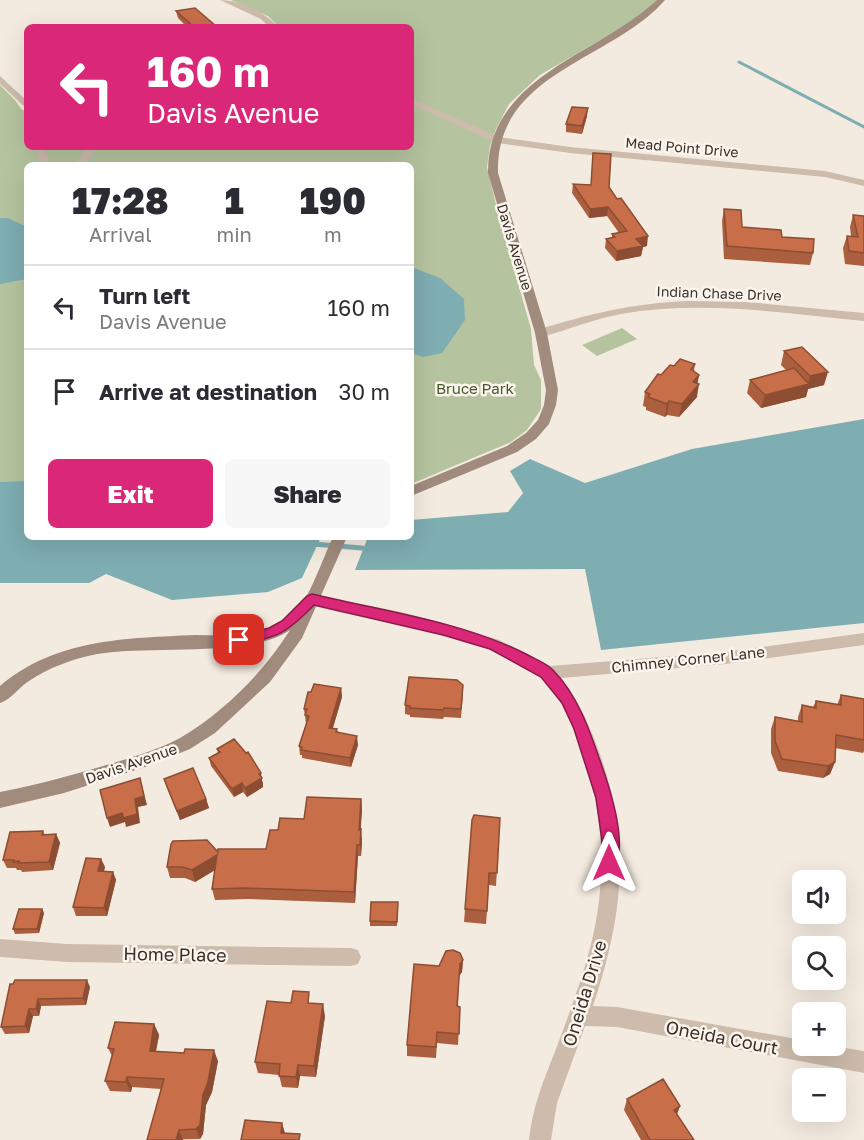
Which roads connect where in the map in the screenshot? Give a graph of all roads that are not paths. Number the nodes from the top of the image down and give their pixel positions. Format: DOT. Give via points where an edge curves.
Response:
graph roads {
  1 [pos="224,0"];
  2 [pos="661,0"];
  3 [pos="271,24"];
  4 [pos="0,79"];
  5 [pos="24,102"];
  6 [pos="414,102"];
  7 [pos="497,140"];
  8 [pos="864,183"];
  9 [pos="864,317"];
  10 [pos="541,333"];
  11 [pos="414,490"];
  12 [pos="339,540"];
  13 [pos="310,603"];
  14 [pos="864,639"];
  15 [pos="546,673"];
  16 [pos="0,696"];
  17 [pos="0,800"];
  18 [pos="0,948"];
  19 [pos="351,957"];
  20 [pos="579,1016"];
  21 [pos="864,1062"];
  22 [pos="540,1140"];
  1 -- 3 [label="street" via="264,17"];
  2 -- 7 [label="main road, Davis Avenue" via="641,22 552,72 524,93"];
  4 -- 5 [label="street"];
  6 -- 7 [label="street, Mead Point Drive"];
  7 -- 8 [label="street, Mead Point Drive" via="825,174"];
  7 -- 10 [label="main road, Davis Avenue" via="493,173"];
  9 -- 10 [label="street, Indian Chase Drive" via="721,306 653,306 614,311"];
  10 -- 11 [label="main road, Davis Avenue" via="552,390 544,421 512,449"];
  12 -- 13 [label="main road, Davis Avenue"];
  13 -- 15 [label="street, Oneida Drive" via="443,630 495,645"];
  13 -- 16 [label="main road, Davis Avenue" via="287,624 258,637 123,645 63,656 38,668"];
  13 -- 17 [label="main road, Davis Avenue" via="296,634 264,678 210,728 184,744 93,778"];
  14 -- 15 [label="street, Chimney Corner Lane" via="725,658"];
  15 -- 20 [label="street, Oneida Drive" via="568,700 582,729 604,798 611,841 601,948"];
  18 -- 19 [label="street, Home Place" via="67,953"];
  20 -- 21 [label="street, Oneida Court" via="617,1017"];
  20 -- 22 [label="street, Oneida Drive" via="551,1090"];
}
